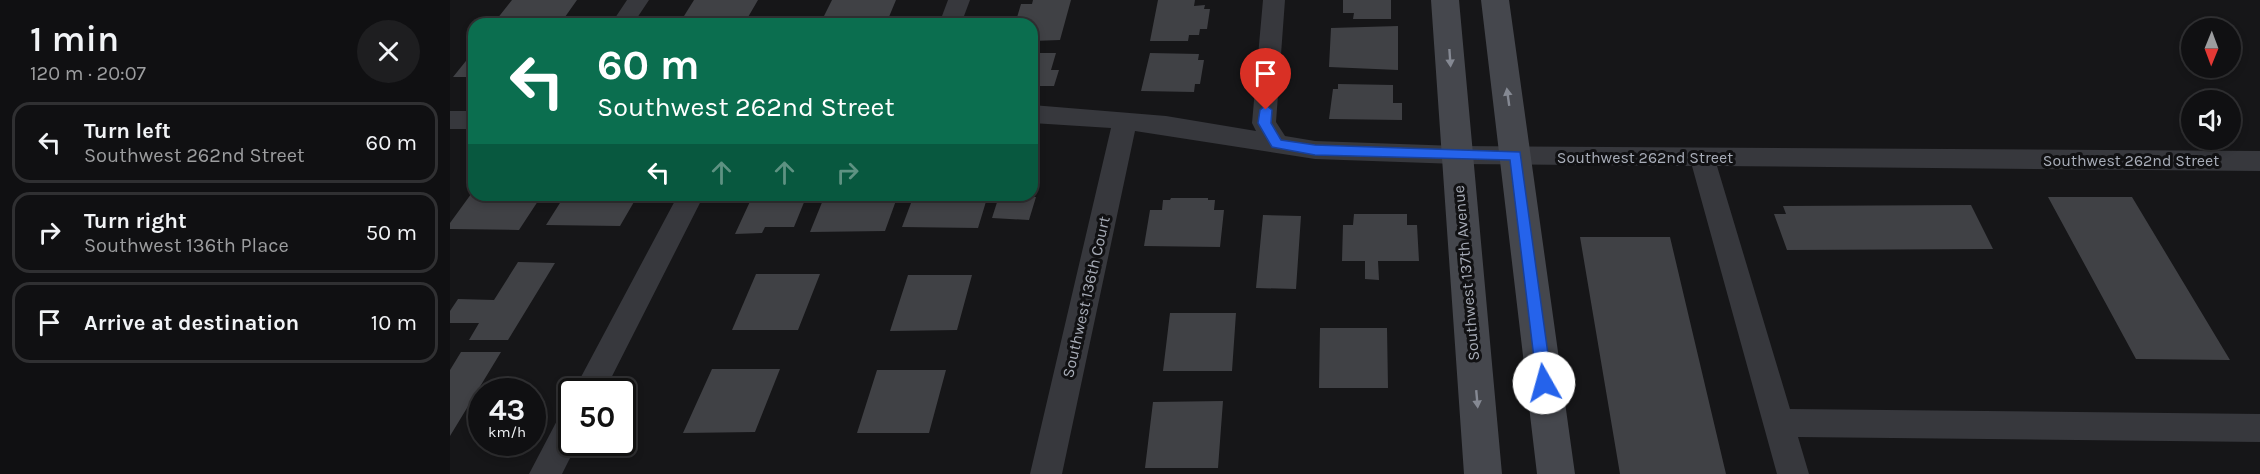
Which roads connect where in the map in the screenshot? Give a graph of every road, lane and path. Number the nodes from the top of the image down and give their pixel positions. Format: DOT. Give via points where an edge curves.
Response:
graph roads {
  1 [pos="638,0"];
  2 [pos="959,0"];
  3 [pos="1274,0"];
  4 [pos="1445,0"];
  5 [pos="1495,0"];
  6 [pos="626,18"];
  7 [pos="952,18"];
  8 [pos="1038,114"];
  9 [pos="450,120"];
  10 [pos="468,120"];
  11 [pos="1125,121"];
  12 [pos="1277,144"];
  13 [pos="1457,155"];
  14 [pos="1516,155"];
  15 [pos="1702,157"];
  16 [pos="2260,162"];
  17 [pos="688,201"];
  18 [pos="595,378"];
  19 [pos="1777,423"];
  20 [pos="2260,428"];
  21 [pos="558,449"];
  22 [pos="545,474"];
  23 [pos="1046,474"];
  24 [pos="1483,474"];
  25 [pos="1556,474"];
  26 [pos="1793,474"];
  1 -- 6 [label="street"];
  2 -- 7 [label="street"];
  3 -- 12 [label="street" via="1264,123"];
  4 -- 13 [label="main road, Southwest 137th Avenue, one-way"];
  14 -- 5 [label="main road, one-way"];
  8 -- 11 [label="street, Southwest 262nd Street"];
  9 -- 10 [label="street"];
  11 -- 12 [label="street, Southwest 262nd Street"];
  11 -- 23 [label="street, Southwest 136th Court"];
  12 -- 13 [label="street, Southwest 262nd Street" via="1315,150"];
  13 -- 14 [label="street, Southwest 262nd Street"];
  13 -- 24 [label="main road, Southwest 137th Avenue, one-way"];
  14 -- 15 [label="street, Southwest 262nd Street"];
  14 -- 25 [label="main road"];
  15 -- 16 [label="street, Southwest 262nd Street"];
  15 -- 19 [label="street"];
  17 -- 18 [label="street"];
  19 -- 20 [label="street"];
  19 -- 26 [label="street"];
  21 -- 22 [label="street"];
}
